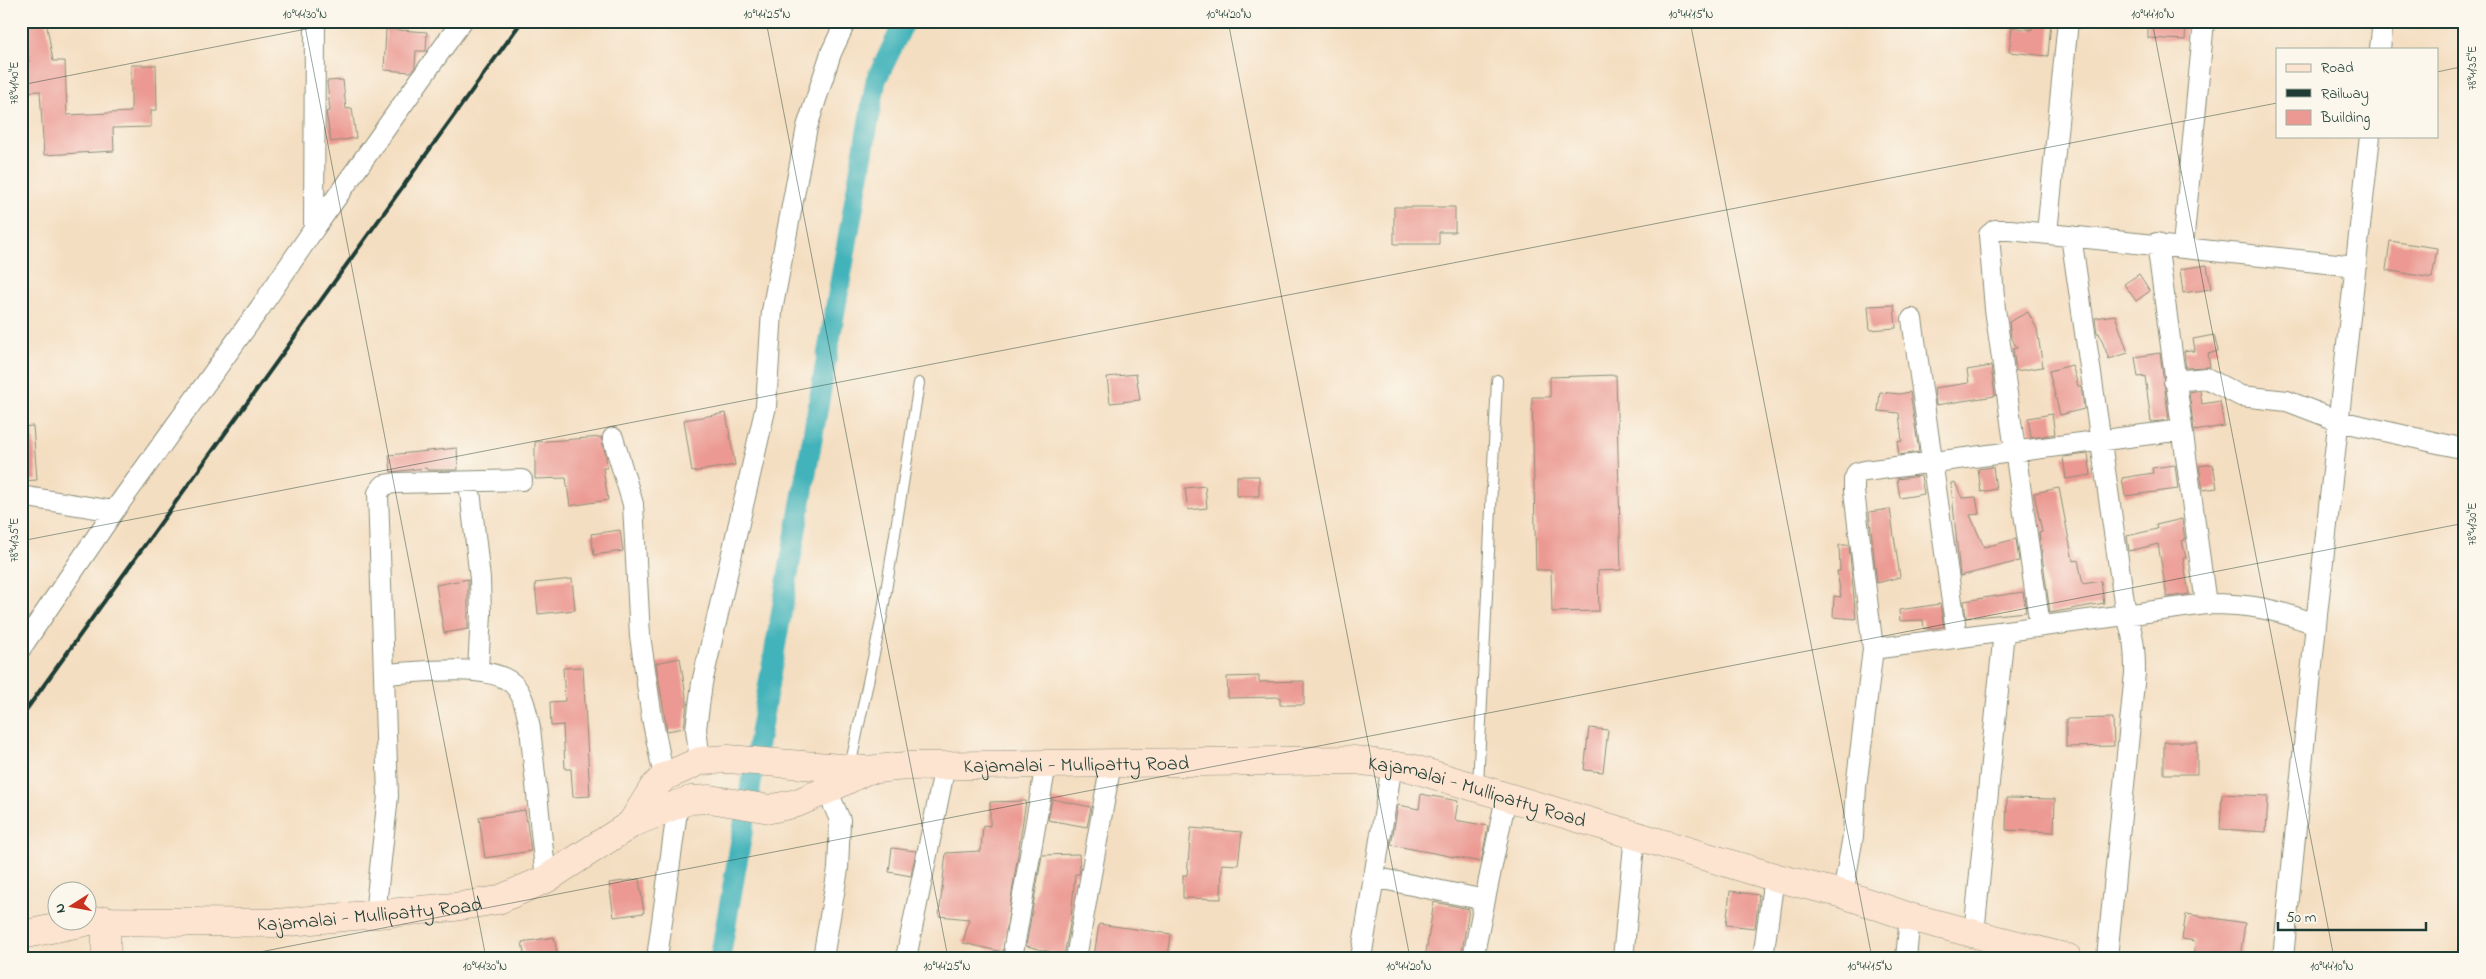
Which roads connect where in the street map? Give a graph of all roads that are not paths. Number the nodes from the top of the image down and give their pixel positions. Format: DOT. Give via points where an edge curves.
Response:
graph roads {
  1 [pos="315,21"];
  2 [pos="846,21"];
  3 [pos="2068,21"];
  4 [pos="2204,21"];
  5 [pos="2383,21"];
  6 [pos="453,26"];
  7 [pos="2380,48"];
  8 [pos="2370,138"];
  9 [pos="314,229"];
  10 [pos="2046,233"];
  11 [pos="2071,236"];
  12 [pos="2157,244"];
  13 [pos="2183,246"];
  14 [pos="2356,266"];
  15 [pos="1912,319"];
  16 [pos="1497,380"];
  17 [pos="2174,381"];
  18 [pos="919,383"];
  19 [pos="2339,421"];
  20 [pos="2182,430"];
  21 [pos="613,438"];
  22 [pos="2100,441"];
  23 [pos="2465,449"];
  24 [pos="2015,452"];
  25 [pos="1933,462"];
  26 [pos="522,480"];
  27 [pos="469,482"];
  28 [pos="21,496"];
  29 [pos="114,511"];
  30 [pos="2206,604"];
  31 [pos="2126,615"];
  32 [pos="2316,624"];
  33 [pos="2040,626"];
  34 [pos="2004,631"];
  35 [pos="1957,637"];
  36 [pos="21,648"];
  37 [pos="1874,648"];
  38 [pos="478,670"];
  39 [pos="384,674"];
  40 [pos="700,761"];
  41 [pos="1111,763"];
  42 [pos="1046,764"];
  43 [pos="1392,765"];
  44 [pos="945,766"];
  45 [pos="858,769"];
  46 [pos="664,777"];
  47 [pos="1478,788"];
  48 [pos="828,790"];
  49 [pos="1506,796"];
  50 [pos="678,804"];
  51 [pos="631,824"];
  52 [pos="1635,835"];
  53 [pos="1373,877"];
  54 [pos="1774,877"];
  55 [pos="546,879"];
  56 [pos="1843,894"];
  57 [pos="1485,900"];
  58 [pos="375,914"];
  59 [pos="1910,917"];
  60 [pos="98,921"];
  61 [pos="48,930"];
  62 [pos="97,932"];
  63 [pos="1974,934"];
  64 [pos="21,935"];
  65 [pos="1014,947"];
  66 [pos="2039,954"];
  67 [pos="106,958"];
  68 [pos="657,958"];
  69 [pos="823,958"];
  70 [pos="906,958"];
  71 [pos="1076,958"];
  72 [pos="1361,958"];
  73 [pos="1473,958"];
  74 [pos="1624,958"];
  75 [pos="1763,958"];
  76 [pos="1906,958"];
  77 [pos="2068,958"];
  78 [pos="2107,958"];
  79 [pos="2283,958"];
  1 -- 9 [label="street"];
  2 -- 40 [label="street" via="831,53 807,127 784,236 772,311 766,406 698,710 696,729"];
  3 -- 10 [label="street"];
  4 -- 13 [label="street"];
  5 -- 7 [label="street"];
  6 -- 9 [label="street"];
  8 -- 14 [label="street"];
  9 -- 29 [label="street"];
  10 -- 11 [label="street"];
  10 -- 24 [label="street" via="1995,230 1989,236 1995,310"];
  11 -- 12 [label="street"];
  11 -- 22 [label="street"];
  12 -- 13 [label="street"];
  12 -- 17 [label="street"];
  13 -- 14 [label="street"];
  14 -- 19 [label="street"];
  15 -- 25 [label="street"];
  16 -- 47 [label="lane"];
  17 -- 19 [label="street" via="2206,378 2241,396 2286,400"];
  17 -- 20 [label="street"];
  18 -- 45 [label="lane"];
  19 -- 23 [label="street"];
  19 -- 32 [label="street"];
  20 -- 22 [label="street"];
  20 -- 30 [label="street"];
  21 -- 46 [label="street" via="633,504 640,636"];
  22 -- 24 [label="street"];
  22 -- 31 [label="street"];
  24 -- 25 [label="street"];
  24 -- 33 [label="street"];
  25 -- 35 [label="street"];
  25 -- 37 [label="street" via="1866,470 1857,474 1854,480"];
  26 -- 27 [label="street"];
  27 -- 38 [label="street" via="482,614"];
  27 -- 39 [label="street" via="396,484 384,486 378,493"];
  28 -- 29 [label="street"];
  29 -- 36 [label="street"];
  30 -- 31 [label="street"];
  30 -- 32 [label="street" via="2276,610"];
  31 -- 33 [label="street"];
  31 -- 78 [label="street" via="2132,630 2135,673"];
  32 -- 79 [label="street"];
  33 -- 34 [label="street"];
  34 -- 35 [label="street"];
  34 -- 63 [label="street"];
  35 -- 37 [label="street"];
  37 -- 56 [label="street" via="1853,836"];
  38 -- 39 [label="street"];
  38 -- 55 [label="street" via="499,674 515,685 524,704 530,728"];
  39 -- 58 [label="street" via="388,796"];
  40 -- 45 [label="main road, Kajamalai - Mullipatty Road" via="728,759"];
  40 -- 46 [label="main road, Kajamalai - Mullipatty Road"];
  41 -- 42 [label="main road, Kajamalai - Mullipatty Road"];
  41 -- 43 [label="main road, Kajamalai - Mullipatty Road" via="1355,760"];
  41 -- 71 [label="street"];
  42 -- 44 [label="main road, Kajamalai - Mullipatty Road"];
  42 -- 65 [label="street"];
  43 -- 47 [label="main road, Kajamalai - Mullipatty Road"];
  43 -- 53 [label="street"];
  44 -- 45 [label="main road, Kajamalai - Mullipatty Road"];
  44 -- 70 [label="street"];
  45 -- 48 [label="main road, Kajamalai - Mullipatty Road"];
  46 -- 51 [label="main road, Kajamalai - Mullipatty Road" via="654,786"];
  47 -- 49 [label="main road, Kajamalai - Mullipatty Road"];
  48 -- 50 [label="main road, Kajamalai - Mullipatty Road" via="797,803 770,809 710,799"];
  48 -- 69 [label="street" via="840,820 838,868"];
  49 -- 52 [label="main road, Kajamalai - Mullipatty Road"];
  49 -- 57 [label="street"];
  50 -- 51 [label="main road, Kajamalai - Mullipatty Road"];
  50 -- 68 [label="street"];
  51 -- 55 [label="main road, Kajamalai - Mullipatty Road"];
  52 -- 54 [label="main road, Kajamalai - Mullipatty Road"];
  52 -- 74 [label="street"];
  53 -- 57 [label="street"];
  53 -- 72 [label="street"];
  54 -- 56 [label="main road, Kajamalai - Mullipatty Road"];
  54 -- 75 [label="street"];
  55 -- 58 [label="main road, Kajamalai - Mullipatty Road" via="498,900"];
  56 -- 59 [label="main road, Kajamalai - Mullipatty Road"];
  57 -- 73 [label="street"];
  58 -- 60 [label="main road, Kajamalai - Mullipatty Road" via="278,923"];
  59 -- 63 [label="main road, Kajamalai - Mullipatty Road"];
  59 -- 76 [label="street"];
  61 -- 64 [label="main road, Kajamalai - Mullipatty Road"];
  62 -- 67 [label="main road"];
  63 -- 66 [label="main road, Kajamalai - Mullipatty Road"];
  66 -- 77 [label="main road, Kajamalai - Mullipatty Road"];
}
